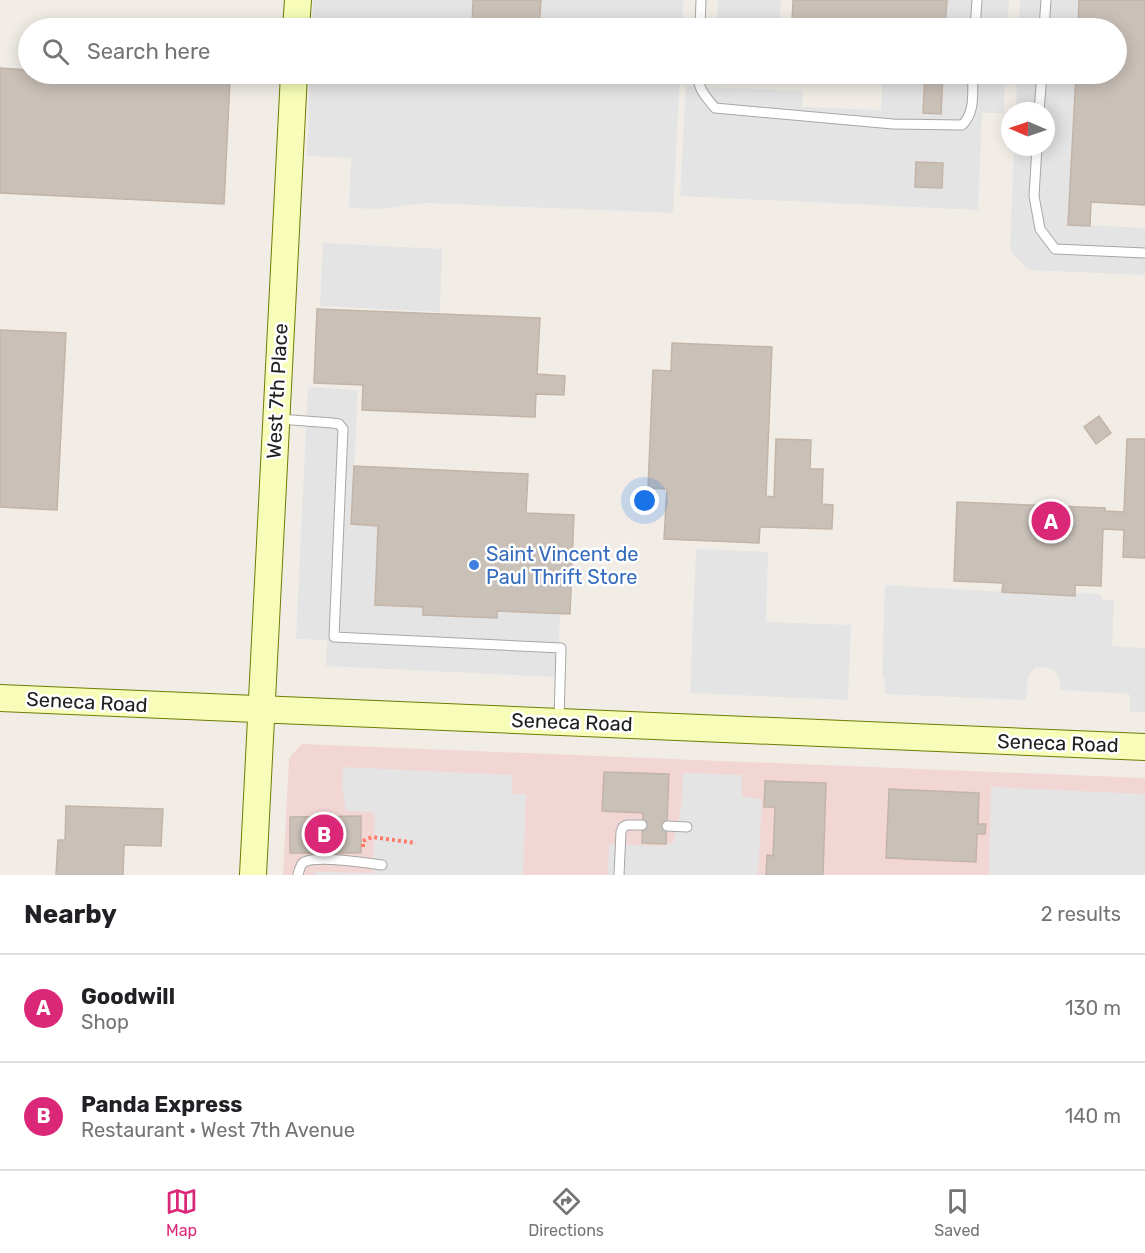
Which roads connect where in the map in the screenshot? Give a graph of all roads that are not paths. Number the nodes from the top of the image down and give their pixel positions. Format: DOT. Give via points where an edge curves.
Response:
graph roads {
  1 [pos="298,0"];
  2 [pos="701,0"];
  3 [pos="977,0"];
  4 [pos="1046,0"];
  5 [pos="297,18"];
  6 [pos="700,18"];
  7 [pos="976,18"];
  8 [pos="1045,18"];
  9 [pos="293,84"];
  10 [pos="699,84"];
  11 [pos="973,84"];
  12 [pos="1041,84"];
  13 [pos="1040,102"];
  14 [pos="1036,156"];
  15 [pos="1145,253"];
  16 [pos="275,419"];
  17 [pos="0,698"];
  18 [pos="260,709"];
  19 [pos="559,722"];
  20 [pos="1145,747"];
  21 [pos="642,825"];
  22 [pos="667,826"];
  23 [pos="687,827"];
  24 [pos="382,865"];
  25 [pos="253,875"];
  26 [pos="298,875"];
  27 [pos="619,875"];
  1 -- 5 [label="main road"];
  2 -- 6 [label="lane"];
  3 -- 7 [label="lane"];
  4 -- 8 [label="lane"];
  9 -- 16 [label="main road, West 7th Place"];
  10 -- 11 [label="lane" via="715,108 893,124 962,125 972,109"];
  12 -- 13 [label="lane"];
  14 -- 15 [label="lane" via="1034,196 1040,229 1055,249"];
  16 -- 18 [label="main road, West 7th Place"];
  16 -- 19 [label="lane" via="339,424 343,429 334,637 561,648"];
  17 -- 18 [label="main road, Seneca Road"];
  18 -- 19 [label="main road, Seneca Road"];
  18 -- 25 [label="main road, West 7th Place"];
  19 -- 20 [label="main road, Seneca Road"];
  21 -- 27 [label="lane" via="623,827"];
  22 -- 23 [label="lane"];
  24 -- 26 [label="lane" via="316,859 305,862"];
}
